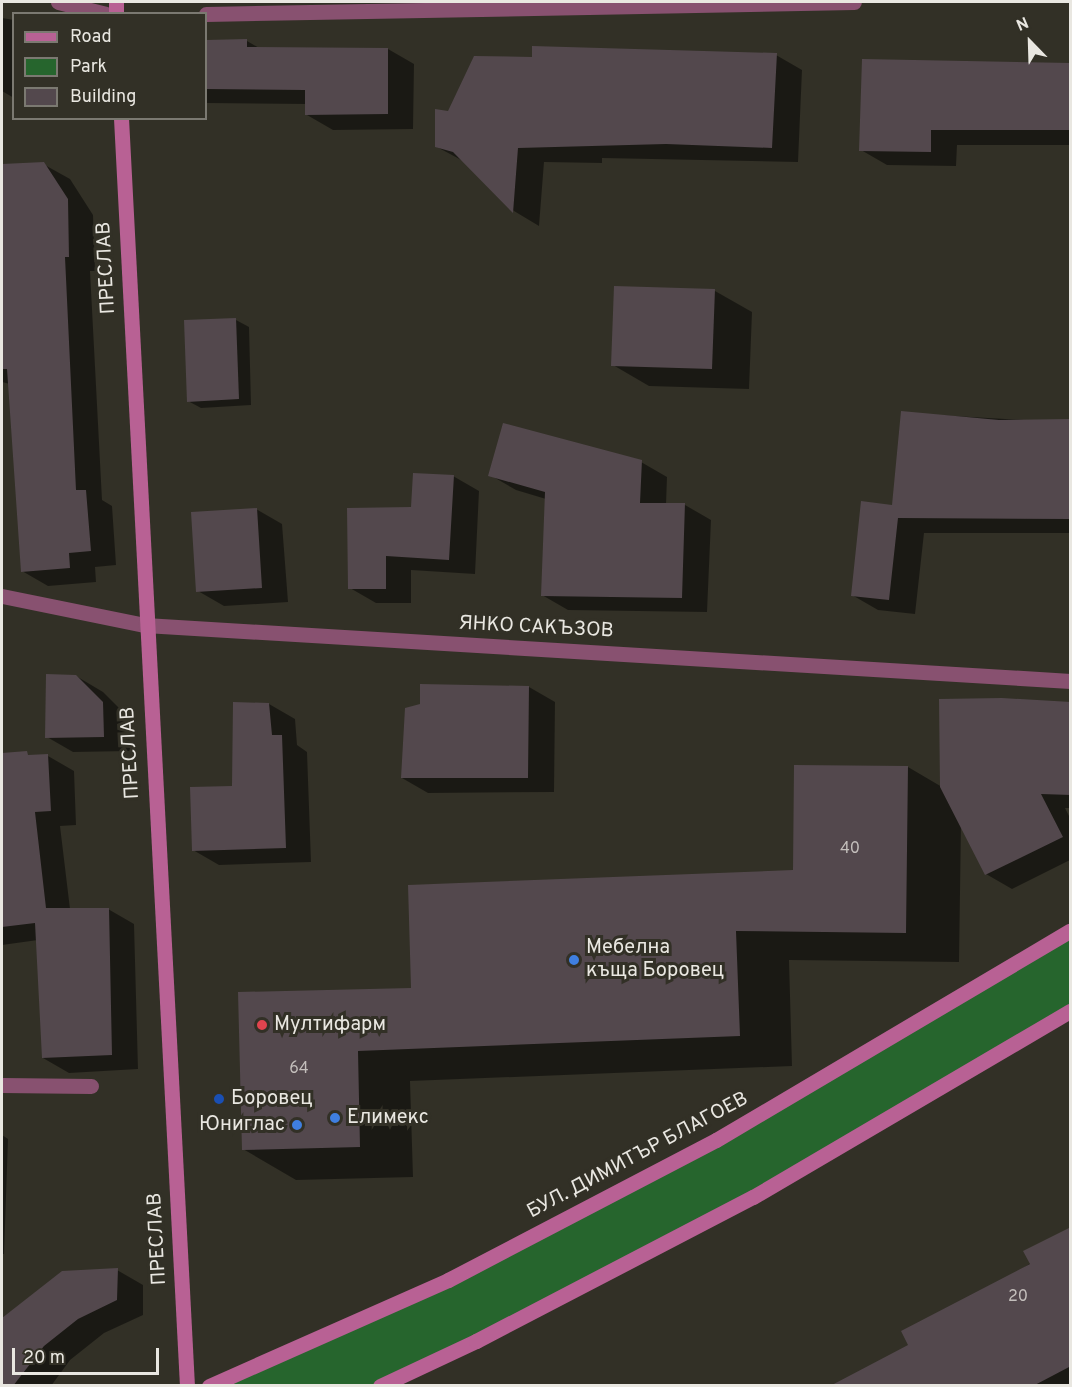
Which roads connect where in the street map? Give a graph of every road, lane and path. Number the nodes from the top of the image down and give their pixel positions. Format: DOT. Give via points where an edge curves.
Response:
graph roads {
  1 [pos="58,2"];
  2 [pos="854,2"];
  3 [pos="98,12"];
  4 [pos="207,14"];
  5 [pos="121,120"];
  6 [pos="2,596"];
  7 [pos="145,625"];
  8 [pos="1071,681"];
  9 [pos="1071,931"];
  10 [pos="1071,1011"];
  11 [pos="2,1085"];
  12 [pos="91,1086"];
  13 [pos="187,1386"];
  14 [pos="208,1386"];
  15 [pos="380,1386"];
  1 -- 3 [label="street"];
  2 -- 4 [label="street"];
  5 -- 7 [label="main road, ПРЕСЛАВ"];
  6 -- 7 [label="street, ЯНКО САКЪЗОВ"];
  7 -- 8 [label="street, ЯНКО САКЪЗОВ"];
  7 -- 13 [label="main road, ПРЕСЛАВ"];
  9 -- 14 [label="main road, БУЛ. ДИМИТЪР БЛАГОЕВ" via="716,1140 448,1281"];
  10 -- 15 [label="main road" via="753,1197 476,1341"];
  11 -- 12 [label="street"];
}
